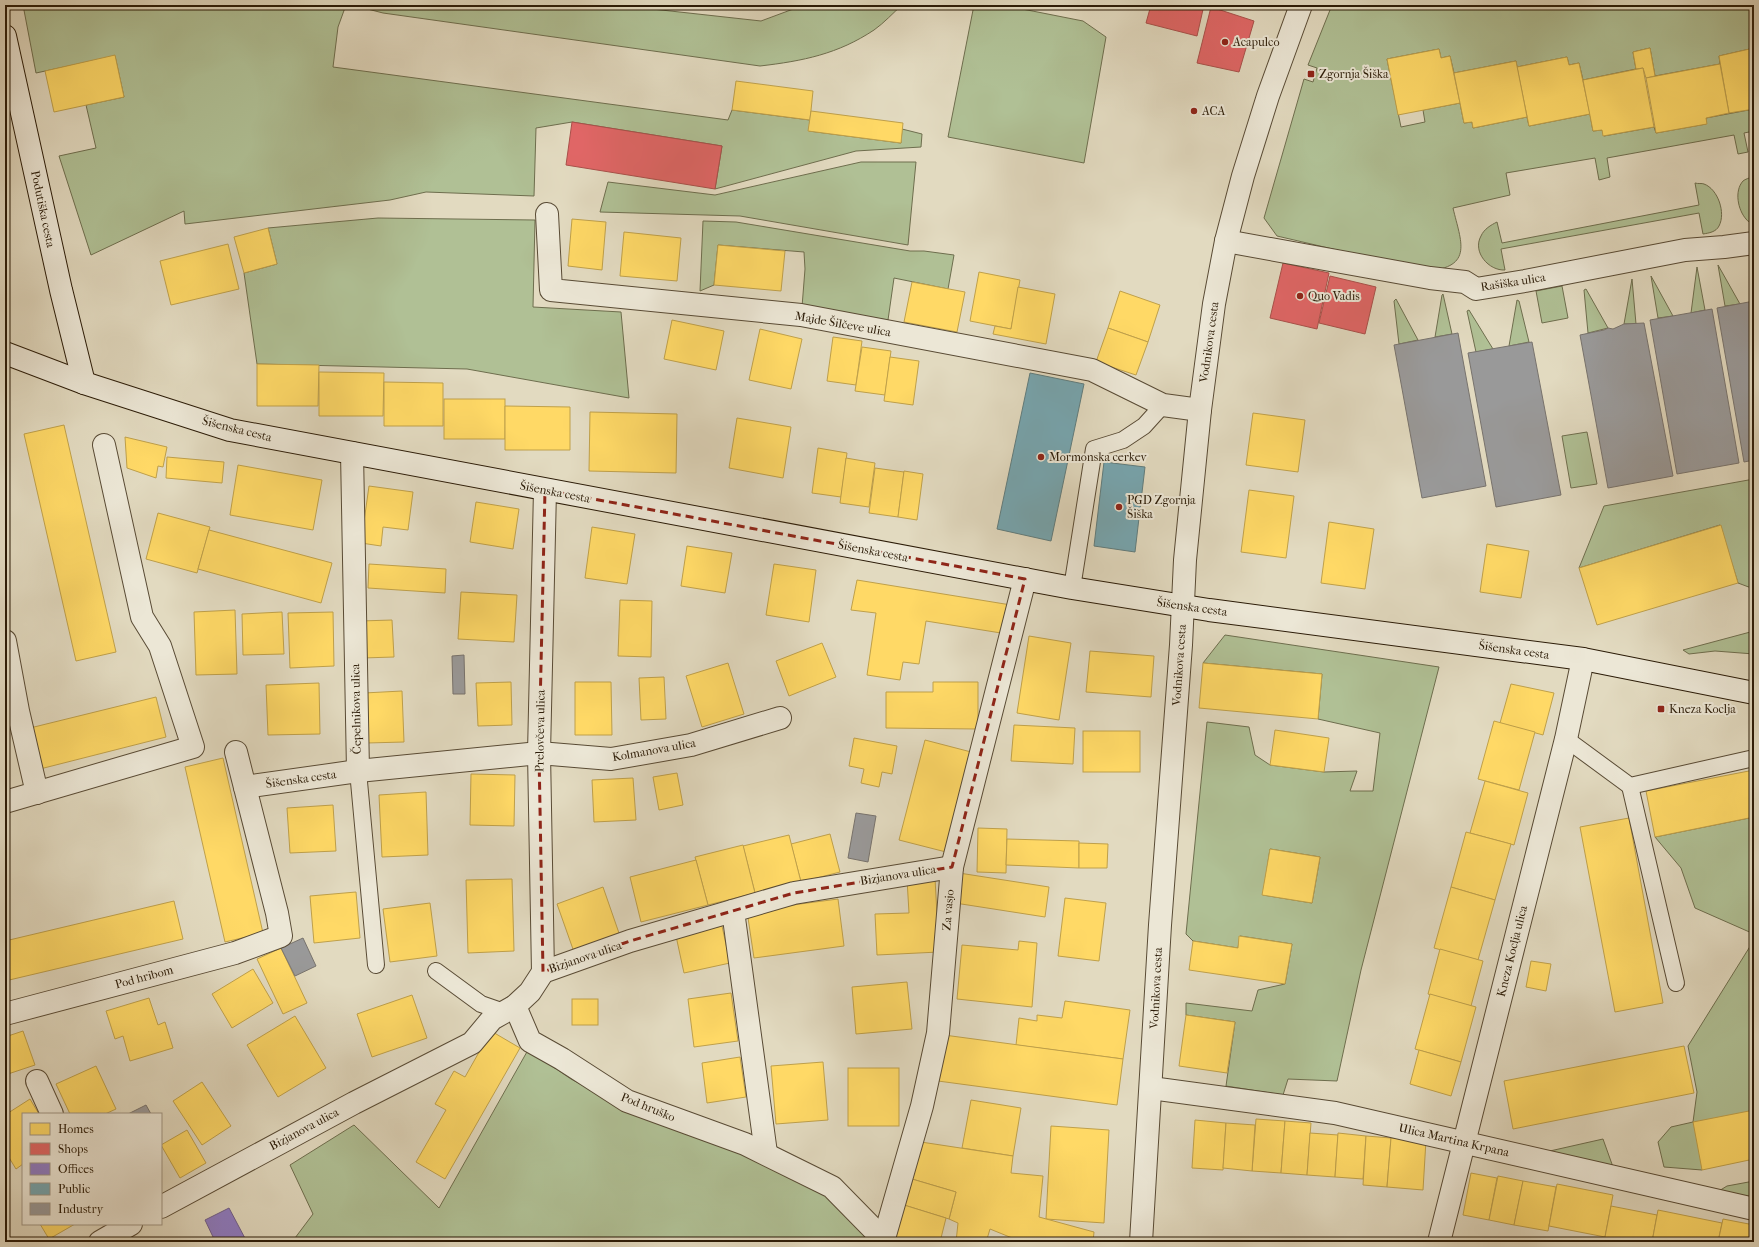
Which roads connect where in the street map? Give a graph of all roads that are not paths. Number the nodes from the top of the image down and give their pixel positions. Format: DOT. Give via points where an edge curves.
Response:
graph roads {
  1 [pos="1301,5"];
  2 [pos="5,36"];
  3 [pos="548,214"];
  4 [pos="1226,242"];
  5 [pos="1754,243"];
  6 [pos="5,353"];
  7 [pos="84,383"];
  8 [pos="1163,405"];
  9 [pos="1200,410"];
  10 [pos="104,446"];
  11 [pos="352,453"];
  12 [pos="546,490"];
  13 [pos="1025,579"];
  14 [pos="1072,588"];
  15 [pos="1183,606"];
  16 [pos="5,641"];
  17 [pos="1583,659"];
  18 [pos="1754,693"];
  19 [pos="780,718"];
  20 [pos="1566,739"];
  21 [pos="236,752"];
  22 [pos="539,752"];
  23 [pos="1754,758"];
  24 [pos="358,771"];
  25 [pos="1630,786"];
  26 [pos="245,787"];
  27 [pos="37,793"];
  28 [pos="5,802"];
  29 [pos="952,866"];
  30 [pos="733,911"];
  31 [pos="376,965"];
  32 [pos="436,971"];
  33 [pos="543,972"];
  34 [pos="1676,983"];
  35 [pos="509,1009"];
  36 [pos="5,1014"];
  37 [pos="37,1081"];
  38 [pos="1151,1088"];
  39 [pos="52,1113"];
  40 [pos="1464,1142"];
  41 [pos="766,1153"];
  42 [pos="162,1206"];
  43 [pos="1754,1209"];
  44 [pos="128,1225"];
  45 [pos="105,1234"];
  46 [pos="883,1240"];
  47 [pos="1141,1242"];
  48 [pos="1439,1242"];
  1 -- 4 [label="street, Vodnikova cesta" via="1268,96"];
  2 -- 7 [label="street, Podutiška cesta"];
  3 -- 8 [label="street, Majde Šilčeve ulica" via="551,290 802,315 1092,370"];
  4 -- 5 [label="street, Rašiška ulica" via="1465,282 1476,289 1685,250"];
  4 -- 9 [label="street, Vodnikova cesta" via="1214,304"];
  6 -- 7 [label="street, Šišenska cesta"];
  7 -- 11 [label="street, Šišenska cesta" via="230,430"];
  8 -- 9 [label="street, Majde Šilčeve ulica"];
  8 -- 14 [label="lane" via="1144,426 1123,440 1094,449"];
  9 -- 15 [label="street, Vodnikova cesta"];
  10 -- 27 [label="street" via="142,617 160,646 193,747"];
  11 -- 12 [label="street, Šišenska cesta"];
  11 -- 24 [label="street, Čepelnikova ulica"];
  12 -- 13 [label="street, Šišenska cesta"];
  12 -- 22 [label="street, Prelovčeva ulica"];
  13 -- 14 [label="street, Šišenska cesta"];
  13 -- 29 [label="street, Za vasjo"];
  14 -- 15 [label="street, Šišenska cesta"];
  15 -- 17 [label="street, Šišenska cesta"];
  15 -- 38 [label="street, Vodnikova cesta"];
  16 -- 27 [label="street"];
  17 -- 18 [label="street, Šišenska cesta"];
  17 -- 20 [label="street, Kneza Koclja ulica"];
  19 -- 22 [label="street, Kolmanova ulica" via="691,745 611,759"];
  20 -- 25 [label="lane"];
  20 -- 40 [label="street, Kneza Koclja ulica"];
  21 -- 26 [label="street"];
  22 -- 24 [label="street, Kolmanova ulica"];
  22 -- 33 [label="street, Prelovčeva ulica"];
  23 -- 25 [label="lane"];
  24 -- 26 [label="street, Šišenska cesta"];
  24 -- 31 [label="lane, Čepelnikova ulica"];
  25 -- 34 [label="lane"];
  26 -- 36 [label="street, Pod hribom" via="281,936 235,952"];
  27 -- 28 [label="street"];
  29 -- 30 [label="street, Bizjanova ulica" via="794,893"];
  29 -- 46 [label="street, Za vasjo" via="938,1033 922,1106"];
  30 -- 33 [label="street, Bizjanova ulica"];
  30 -- 41 [label="street"];
  32 -- 35 [label="lane" via="481,1004"];
  33 -- 35 [label="street, Bizjanova ulica" via="530,992"];
  35 -- 41 [label="street, Pod hruško" via="530,1041 627,1101"];
  35 -- 42 [label="street, Bizjanova ulica" via="492,1019 472,1043 354,1102"];
  37 -- 39 [label="street"];
  38 -- 40 [label="street, Ulica Martina Krpana" via="1335,1113"];
  38 -- 47 [label="street, Vodnikova cesta"];
  40 -- 43 [label="street, Ulica Martina Krpana"];
  40 -- 48 [label="street, Kneza Koclja ulica"];
  41 -- 46 [label="street, Pod hruško" via="832,1187"];
  44 -- 45 [label="street"];
}
